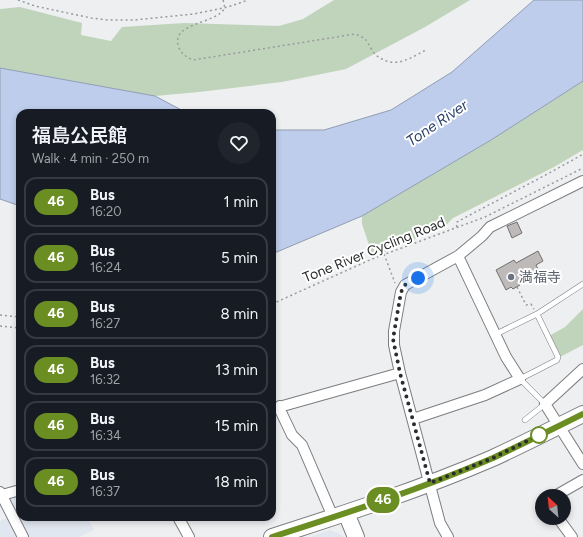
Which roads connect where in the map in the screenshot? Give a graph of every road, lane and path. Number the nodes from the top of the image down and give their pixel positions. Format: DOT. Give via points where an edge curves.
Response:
graph roads {
  1 [pos="18,0"];
  2 [pos="223,0"];
  3 [pos="248,0"];
  4 [pos="224,7"];
  5 [pos="426,50"];
  6 [pos="583,154"];
  7 [pos="583,168"];
  8 [pos="582,184"];
  9 [pos="457,227"];
  10 [pos="384,254"];
  11 [pos="458,256"];
  12 [pos="583,284"];
  13 [pos="517,287"];
  14 [pos="401,292"];
  15 [pos="276,302"];
  16 [pos="537,314"];
  17 [pos="0,315"];
  18 [pos="16,317"];
  19 [pos="0,326"];
  20 [pos="16,328"];
  21 [pos="496,334"];
  22 [pos="583,369"];
  23 [pos="400,373"];
  24 [pos="520,379"];
  25 [pos="545,404"];
  26 [pos="276,407"];
  27 [pos="583,414"];
  28 [pos="413,419"];
  29 [pos="525,420"];
  30 [pos="560,425"];
  31 [pos="583,464"];
  32 [pos="583,480"];
  33 [pos="430,483"];
  34 [pos="567,489"];
  35 [pos="16,491"];
  36 [pos="1,493"];
  37 [pos="339,515"];
  38 [pos="180,521"];
  39 [pos="563,525"];
  40 [pos="23,537"];
  41 [pos="189,537"];
  42 [pos="272,537"];
  43 [pos="356,537"];
  44 [pos="448,537"];
  45 [pos="572,537"];
  1 -- 4 [label="path" via="42,8 108,20 194,14"];
  2 -- 4 [label="path"];
  3 -- 4 [label="path"];
  4 -- 5 [label="path" via="217,15 189,27 180,34 177,44 185,56 193,60 355,34 366,38 373,52 379,57 393,63 407,60"];
  6 -- 9 [label="path, Tone River Cycling Road" via="457,222"];
  7 -- 9 [label="path" via="485,217"];
  8 -- 11 [label="street" via="490,227"];
  9 -- 10 [label="path, Tone River Cycling Road"];
  10 -- 14 [label="path" via="395,284"];
  10 -- 15 [label="path, Tone River Cycling Road"];
  11 -- 14 [label="street" via="405,285"];
  11 -- 21 [label="street"];
  12 -- 16 [label="lane"];
  13 -- 16 [label="path" via="526,305 531,304"];
  14 -- 23 [label="street" via="393,339"];
  16 -- 21 [label="lane"];
  16 -- 24 [label="lane" via="558,357 557,360"];
  17 -- 18 [label="path"];
  19 -- 20 [label="path"];
  21 -- 24 [label="street"];
  22 -- 25 [label="street"];
  23 -- 26 [label="street"];
  23 -- 28 [label="street"];
  24 -- 25 [label="lane"];
  24 -- 28 [label="street" via="485,395"];
  25 -- 29 [label="lane"];
  25 -- 30 [label="street"];
  26 -- 37 [label="street" via="282,412 292,435 302,445"];
  27 -- 30 [label="main road"];
  28 -- 33 [label="street"];
  30 -- 31 [label="street"];
  30 -- 33 [label="main road" via="493,458"];
  32 -- 34 [label="street"];
  33 -- 37 [label="main road"];
  33 -- 44 [label="street" via="440,522"];
  35 -- 36 [label="street"];
  36 -- 40 [label="street"];
  37 -- 42 [label="main road"];
  37 -- 43 [label="main road"];
  38 -- 41 [label="street"];
  39 -- 45 [label="street"];
}
